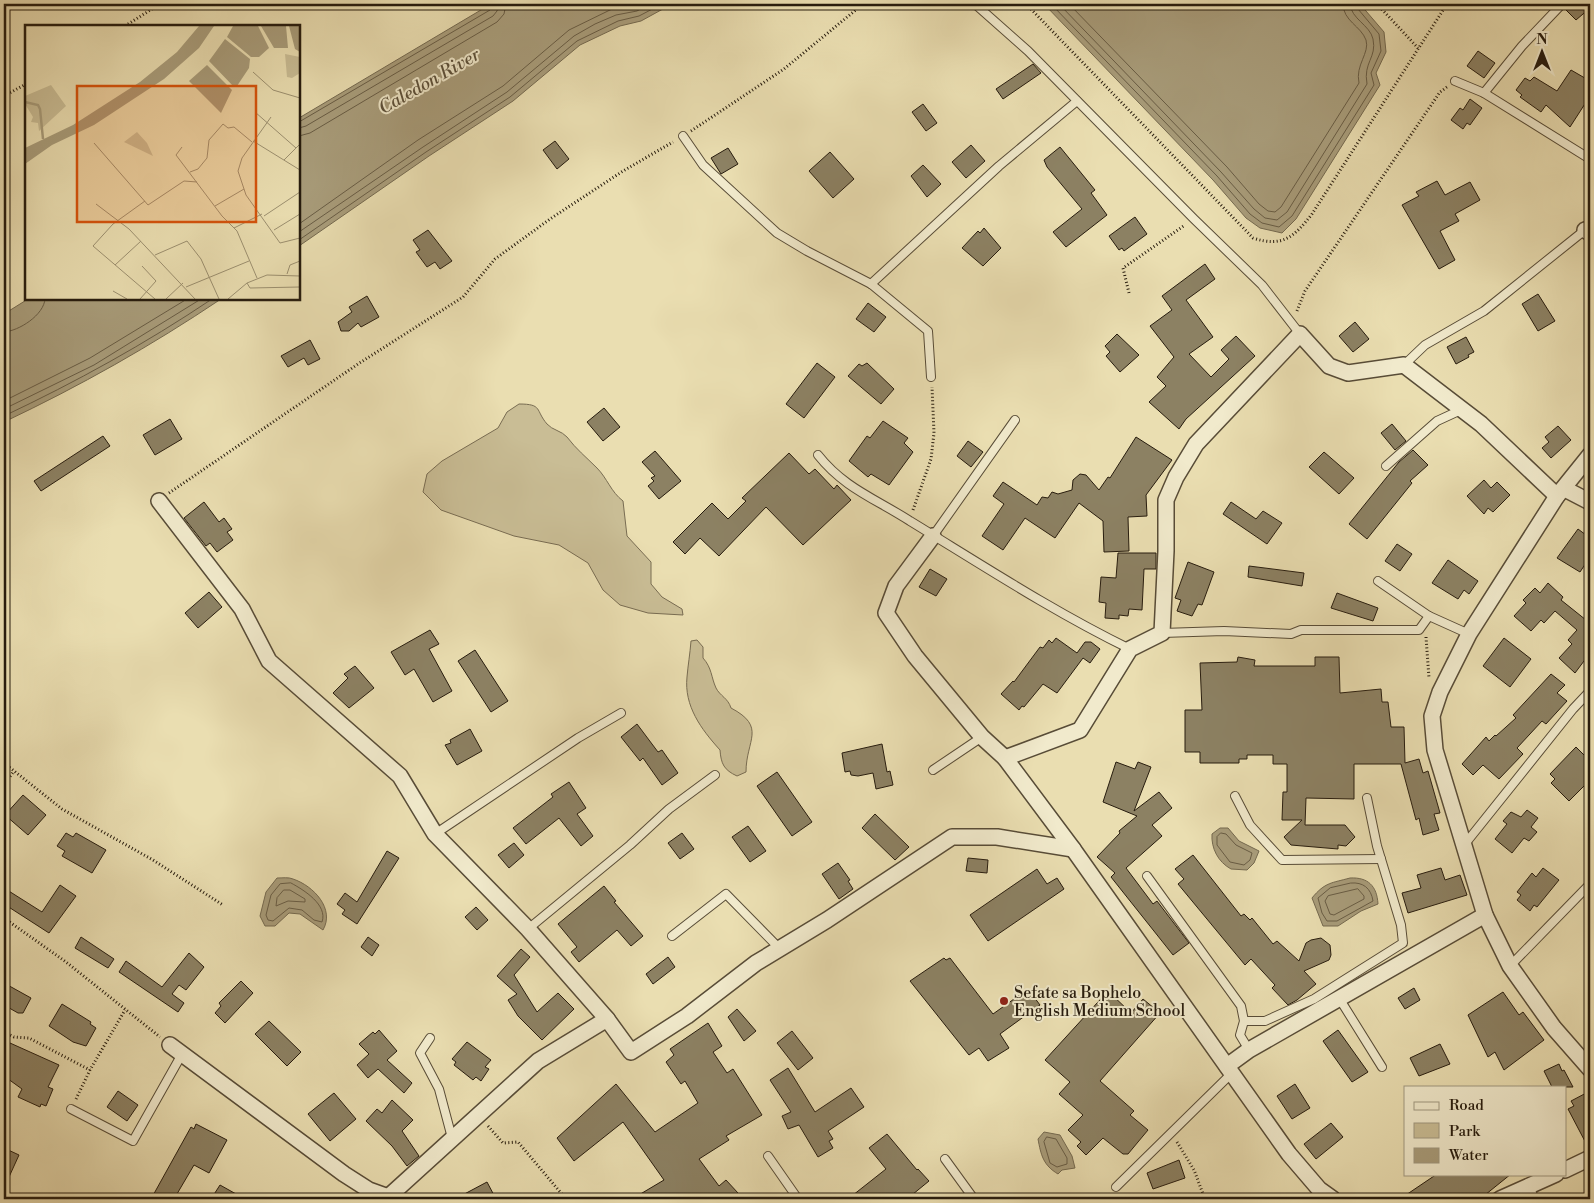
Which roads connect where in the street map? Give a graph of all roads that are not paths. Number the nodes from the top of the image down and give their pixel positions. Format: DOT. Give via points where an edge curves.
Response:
graph roads {
  1 [pos="975,4"];
  2 [pos="1562,4"];
  3 [pos="1455,81"];
  4 [pos="1484,93"];
  5 [pos="1077,101"];
  6 [pos="683,136"];
  7 [pos="1590,159"];
  8 [pos="1588,228"];
  9 [pos="871,284"];
  10 [pos="1297,330"];
  11 [pos="1404,364"];
  12 [pos="931,377"];
  13 [pos="1462,409"];
  14 [pos="1015,420"];
  15 [pos="818,455"];
  16 [pos="1590,455"];
  17 [pos="1386,466"];
  18 [pos="1561,493"];
  19 [pos="159,501"];
  20 [pos="1590,502"];
  21 [pos="934,536"];
  22 [pos="1378,581"];
  23 [pos="1429,616"];
  24 [pos="1162,633"];
  25 [pos="1470,634"];
  26 [pos="1130,649"];
  27 [pos="1590,691"];
  28 [pos="621,713"];
  29 [pos="982,736"];
  30 [pos="1005,758"];
  31 [pos="933,770"];
  32 [pos="715,774"];
  33 [pos="1235,796"];
  34 [pos="1367,798"];
  35 [pos="435,834"];
  36 [pos="1465,844"];
  37 [pos="1073,849"];
  38 [pos="1381,859"];
  39 [pos="1147,876"];
  40 [pos="1590,884"];
  41 [pos="1485,915"];
  42 [pos="528,928"];
  43 [pos="672,936"];
  44 [pos="780,949"];
  45 [pos="1510,966"];
  46 [pos="1340,998"];
  47 [pos="608,1019"];
  48 [pos="1244,1021"];
  49 [pos="430,1038"];
  50 [pos="170,1045"];
  51 [pos="1249,1050"];
  52 [pos="182,1054"];
  53 [pos="1382,1066"];
  54 [pos="1230,1069"];
  55 [pos="1590,1069"];
  56 [pos="71,1109"];
  57 [pos="452,1138"];
  58 [pos="768,1156"];
  59 [pos="1590,1158"];
  60 [pos="945,1159"];
  61 [pos="1566,1170"];
  62 [pos="1553,1176"];
  63 [pos="1116,1187"];
  64 [pos="1532,1193"];
  65 [pos="390,1199"];
  66 [pos="798,1199"];
  67 [pos="974,1199"];
  68 [pos="1334,1199"];
  69 [pos="1500,1199"];
  1 -- 5 [label="lane"];
  2 -- 4 [label="lane"];
  3 -- 4 [label="lane"];
  4 -- 7 [label="lane"];
  5 -- 9 [label="lane" via="999,166"];
  5 -- 10 [label="lane" via="1262,285"];
  6 -- 9 [label="lane" via="704,165 777,232"];
  8 -- 11 [label="lane" via="1484,311 1424,345"];
  9 -- 12 [label="lane" via="928,331"];
  10 -- 11 [label="street" via="1329,366 1348,373"];
  10 -- 24 [label="street" via="1196,444 1176,477 1166,500"];
  11 -- 13 [label="street"];
  13 -- 17 [label="lane" via="1437,421"];
  13 -- 18 [label="street"];
  14 -- 21 [label="lane"];
  15 -- 21 [label="lane" via="841,478 871,500"];
  16 -- 18 [label="street"];
  18 -- 20 [label="street"];
  18 -- 25 [label="street"];
  19 -- 35 [label="street" via="242,609 269,661 400,776"];
  21 -- 26 [label="lane" via="1080,625"];
  21 -- 29 [label="street" via="896,586 886,614 915,656"];
  22 -- 23 [label="lane"];
  23 -- 24 [label="lane" via="1419,630 1308,630 1291,634 1224,630"];
  23 -- 25 [label="lane"];
  24 -- 26 [label="street"];
  25 -- 36 [label="street" via="1440,692 1432,716 1435,750"];
  26 -- 30 [label="street" via="1080,730"];
  27 -- 36 [label="lane"];
  28 -- 35 [label="lane"];
  29 -- 30 [label="street"];
  29 -- 31 [label="lane"];
  30 -- 37 [label="street"];
  32 -- 42 [label="lane"];
  33 -- 38 [label="lane" via="1250,825 1282,860"];
  34 -- 38 [label="lane"];
  35 -- 42 [label="street"];
  36 -- 41 [label="street"];
  37 -- 44 [label="street" via="997,837 952,837"];
  37 -- 54 [label="street"];
  38 -- 48 [label="lane" via="1403,943 1314,999 1265,1021"];
  39 -- 48 [label="lane" via="1241,1006"];
  40 -- 45 [label="lane"];
  41 -- 45 [label="street"];
  41 -- 46 [label="street"];
  42 -- 47 [label="street"];
  43 -- 44 [label="lane" via="726,894"];
  44 -- 47 [label="street" via="631,1052"];
  45 -- 55 [label="street" via="1554,1028"];
  46 -- 51 [label="street"];
  46 -- 53 [label="lane"];
  47 -- 57 [label="street" via="538,1061"];
  48 -- 51 [label="lane" via="1240,1035"];
  49 -- 57 [label="lane" via="420,1053 439,1089"];
  50 -- 52 [label="street"];
  51 -- 54 [label="street"];
  52 -- 56 [label="lane" via="133,1140"];
  52 -- 65 [label="street" via="344,1174"];
  54 -- 63 [label="lane"];
  54 -- 68 [label="street" via="1289,1154 1319,1188"];
  57 -- 65 [label="street"];
  58 -- 66 [label="lane"];
  59 -- 61 [label="street"];
  60 -- 67 [label="lane"];
  62 -- 64 [label="street"];
  64 -- 69 [label="street"];
}
